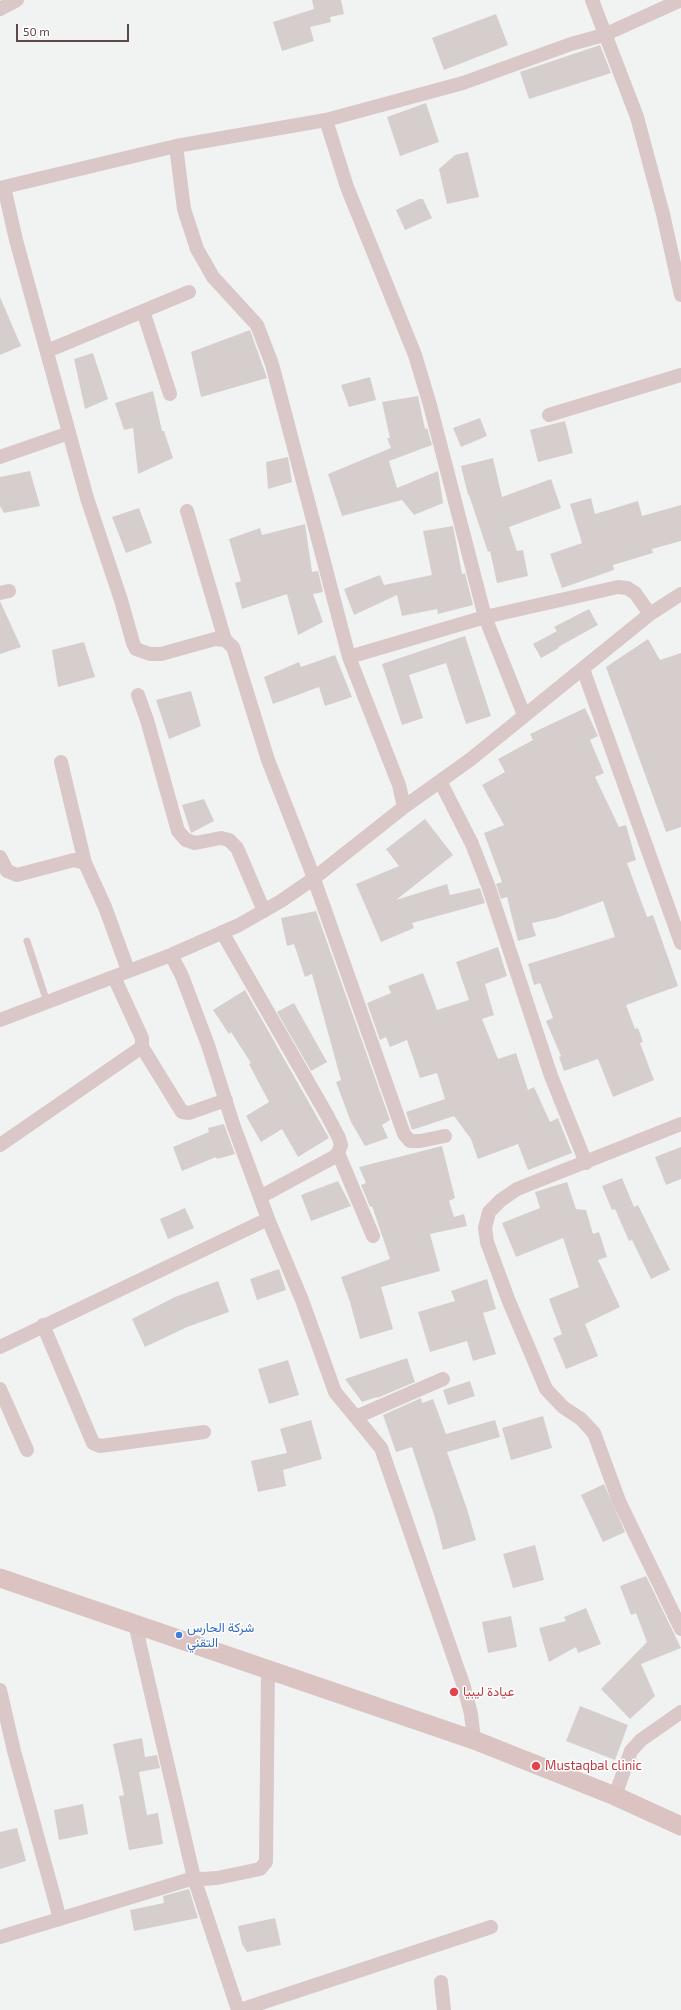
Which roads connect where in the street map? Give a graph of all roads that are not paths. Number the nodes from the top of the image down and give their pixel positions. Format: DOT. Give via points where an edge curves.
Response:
graph roads {
  1 [pos="18,0"];
  2 [pos="592,0"];
  3 [pos="681,0"];
  4 [pos="0,9"];
  5 [pos="604,35"];
  6 [pos="326,120"];
  7 [pos="176,146"];
  8 [pos="2,188"];
  9 [pos="189,292"];
  10 [pos="681,295"];
  11 [pos="143,311"];
  12 [pos="47,351"];
  13 [pos="681,375"];
  14 [pos="170,394"];
  15 [pos="549,415"];
  16 [pos="70,433"];
  17 [pos="0,458"];
  18 [pos="187,511"];
  19 [pos="681,594"];
  20 [pos="650,614"];
  21 [pos="485,617"];
  22 [pos="225,640"];
  23 [pos="348,657"];
  24 [pos="583,668"];
  25 [pos="138,695"];
  26 [pos="524,715"];
  27 [pos="61,762"];
  28 [pos="440,781"];
  29 [pos="404,807"];
  30 [pos="0,857"];
  31 [pos="85,863"];
  32 [pos="314,879"];
  33 [pos="264,911"];
  34 [pos="222,932"];
  35 [pos="27,941"];
  36 [pos="681,943"];
  37 [pos="171,955"];
  38 [pos="128,970"];
  39 [pos="114,977"];
  40 [pos="47,1002"];
  41 [pos="0,1020"];
  42 [pos="142,1047"];
  43 [pos="226,1100"];
  44 [pos="681,1124"];
  45 [pos="445,1136"];
  46 [pos="0,1145"];
  47 [pos="338,1152"];
  48 [pos="586,1163"];
  49 [pos="260,1197"];
  50 [pos="268,1219"];
  51 [pos="373,1236"];
  52 [pos="43,1325"];
  53 [pos="0,1347"];
  54 [pos="443,1379"];
  55 [pos="0,1390"];
  56 [pos="356,1417"];
  57 [pos="204,1432"];
  58 [pos="27,1450"];
  59 [pos="0,1578"];
  60 [pos="135,1624"];
  61 [pos="681,1629"];
  62 [pos="268,1669"];
  63 [pos="0,1690"];
  64 [pos="681,1712"];
  65 [pos="474,1740"];
  66 [pos="614,1796"];
  67 [pos="681,1826"];
  68 [pos="194,1878"];
  69 [pos="60,1919"];
  70 [pos="491,1927"];
  71 [pos="0,1937"];
  72 [pos="441,1982"];
  73 [pos="239,2010"];
  74 [pos="444,2010"];
  1 -- 4 [label="street"];
  2 -- 5 [label="street"];
  3 -- 5 [label="street"];
  5 -- 6 [label="street" via="462,82"];
  5 -- 10 [label="street" via="637,117"];
  6 -- 7 [label="street"];
  6 -- 21 [label="street" via="347,188 415,355"];
  7 -- 8 [label="street"];
  7 -- 23 [label="street" via="184,210 197,249 213,277 257,325 272,364"];
  8 -- 12 [label="street"];
  9 -- 11 [label="street"];
  11 -- 12 [label="street"];
  11 -- 14 [label="street"];
  12 -- 16 [label="street"];
  13 -- 15 [label="street"];
  16 -- 17 [label="street"];
  16 -- 22 [label="street" via="87,498 136,649 150,654 161,654 204,641"];
  18 -- 22 [label="street"];
  19 -- 20 [label="street"];
  20 -- 21 [label="street" via="635,593 627,588 618,587"];
  20 -- 24 [label="street"];
  21 -- 23 [label="street"];
  21 -- 26 [label="street"];
  22 -- 32 [label="street" via="233,647 268,760"];
  23 -- 29 [label="street" via="399,785"];
  24 -- 26 [label="street"];
  24 -- 36 [label="street"];
  25 -- 33 [label="street" via="178,831 186,840 195,843 221,838 229,840 236,848"];
  26 -- 28 [label="street"];
  27 -- 31 [label="street"];
  28 -- 29 [label="street"];
  28 -- 48 [label="street" via="472,844 489,888 551,1076"];
  29 -- 32 [label="street"];
  30 -- 31 [label="street" via="7,871 17,875 74,860"];
  31 -- 38 [label="street" via="105,907"];
  32 -- 33 [label="street"];
  32 -- 45 [label="street" via="404,1134 410,1141 420,1142"];
  33 -- 34 [label="street"];
  34 -- 37 [label="street"];
  34 -- 47 [label="street" via="336,1132 341,1145"];
  35 -- 40 [label="lane"];
  37 -- 38 [label="street"];
  37 -- 43 [label="street" via="182,976 208,1044"];
  38 -- 39 [label="street"];
  39 -- 40 [label="street"];
  39 -- 42 [label="street" via="142,1038"];
  40 -- 41 [label="street"];
  42 -- 43 [label="street" via="182,1112 189,1113"];
  42 -- 46 [label="street"];
  43 -- 49 [label="street"];
  44 -- 48 [label="street"];
  47 -- 49 [label="street" via="316,1168"];
  47 -- 51 [label="street"];
  48 -- 61 [label="street" via="518,1189 501,1200 488,1212 485,1228 487,1242 546,1388 563,1407 594,1433 619,1501"];
  49 -- 50 [label="street"];
  50 -- 52 [label="street"];
  50 -- 56 [label="street" via="302,1300 335,1392"];
  52 -- 53 [label="street"];
  52 -- 57 [label="street" via="93,1442 100,1446"];
  54 -- 56 [label="street"];
  55 -- 58 [label="street"];
  56 -- 65 [label="street" via="381,1448 464,1686"];
  59 -- 60 [label="main road"];
  60 -- 62 [label="main road"];
  60 -- 68 [label="street"];
  62 -- 65 [label="main road"];
  62 -- 68 [label="street" via="266,1862 260,1869 224,1877"];
  63 -- 69 [label="street"];
  64 -- 66 [label="street" via="641,1740 631,1751"];
  65 -- 66 [label="main road"];
  66 -- 67 [label="main road"];
  68 -- 69 [label="street"];
  68 -- 73 [label="street"];
  69 -- 71 [label="street"];
  70 -- 73 [label="street"];
  72 -- 74 [label="street"];
}
